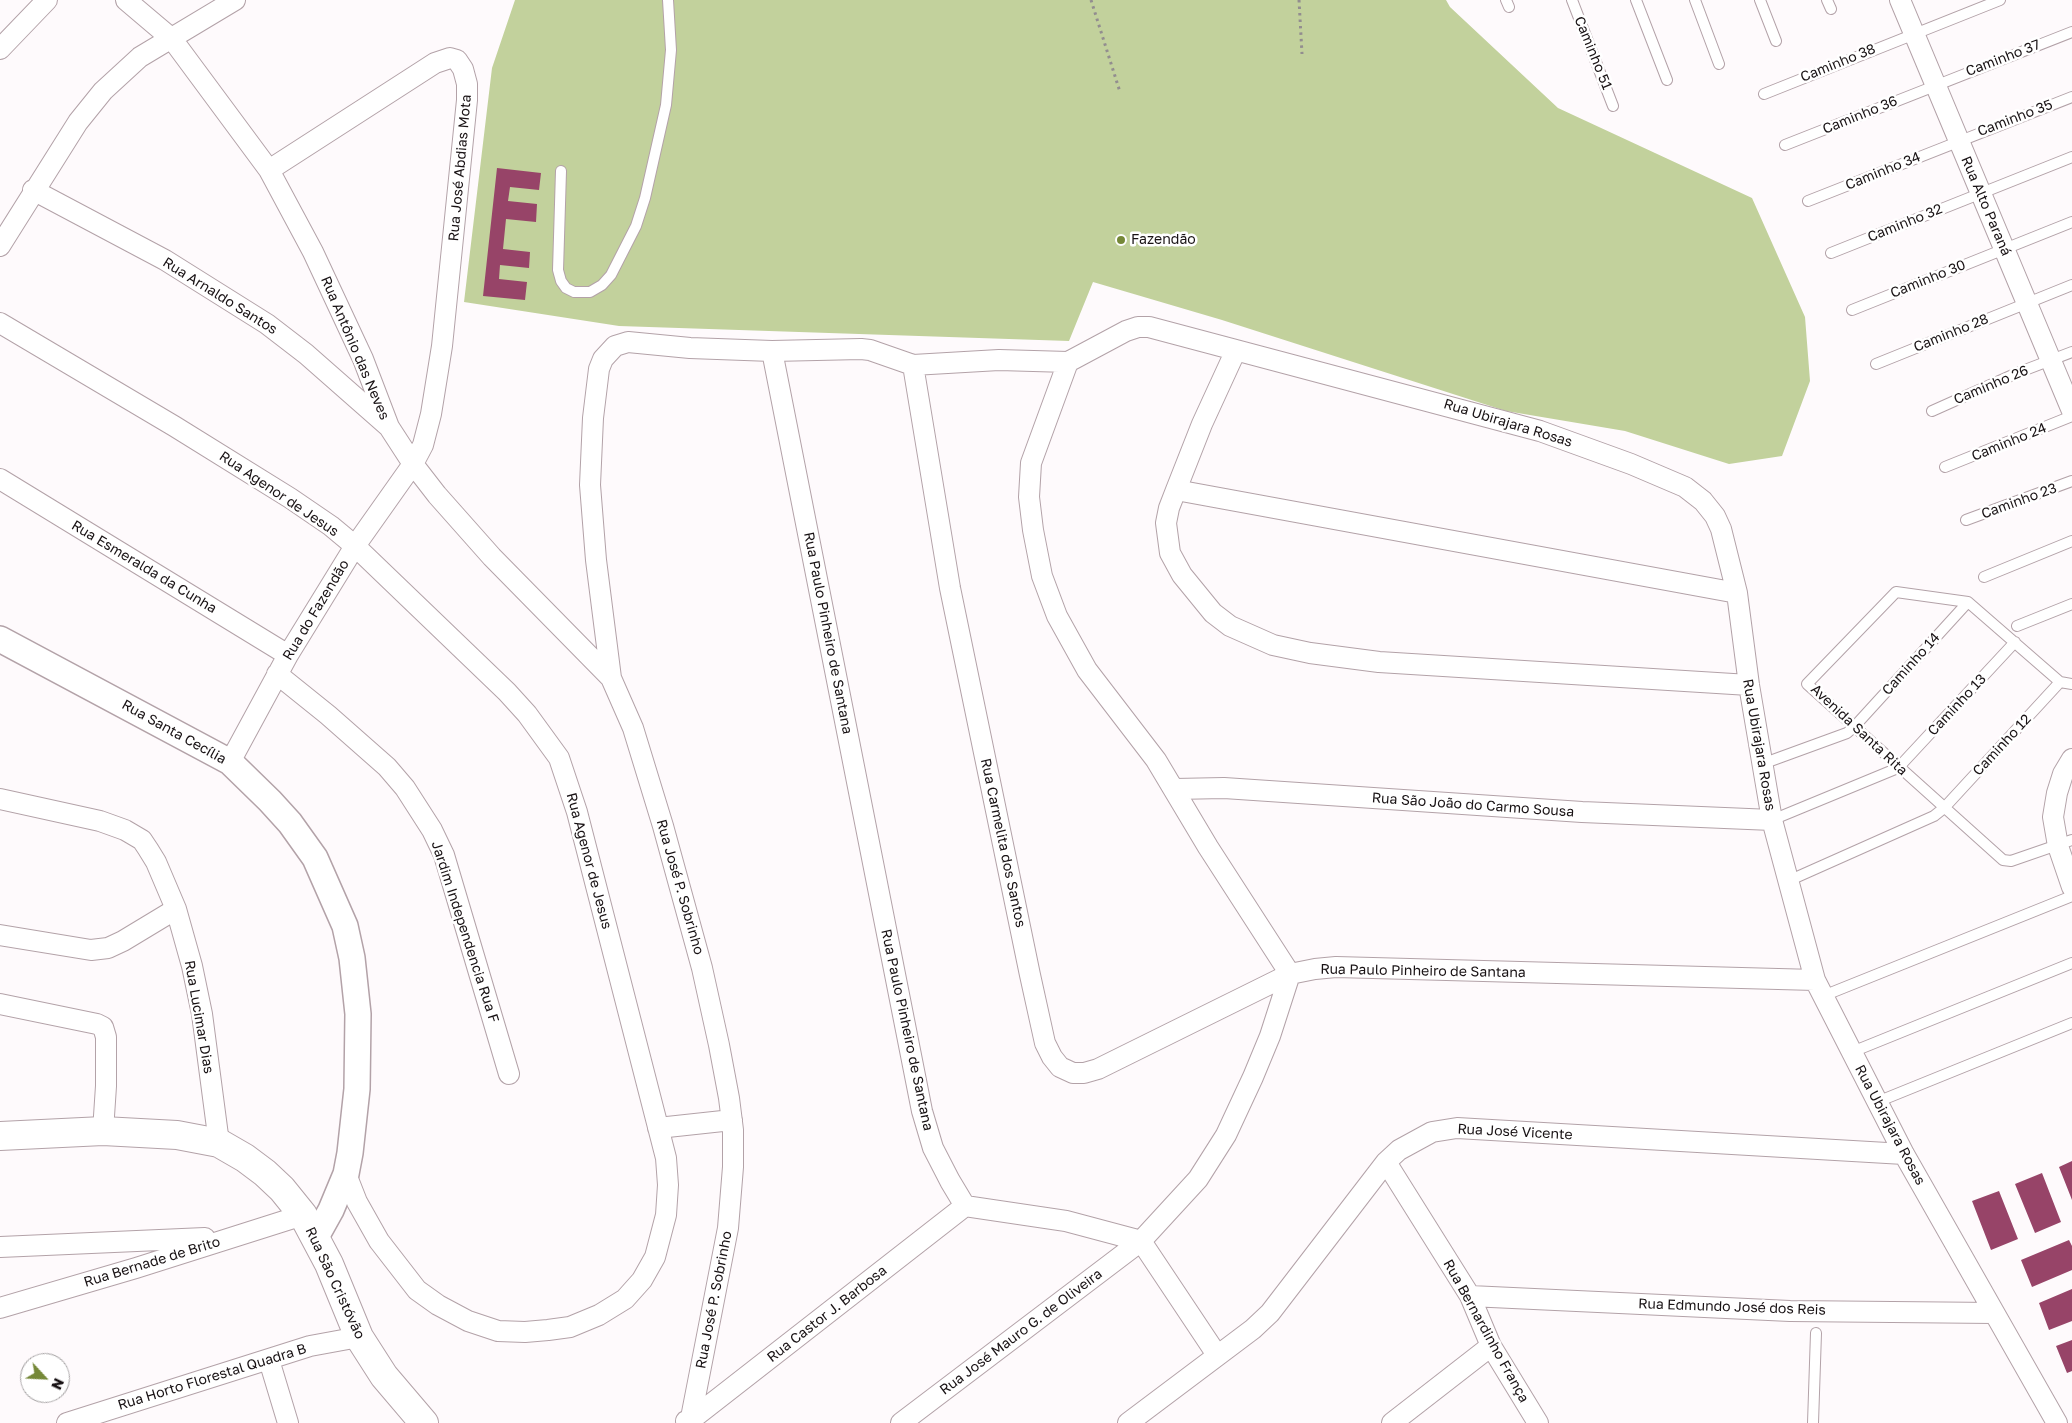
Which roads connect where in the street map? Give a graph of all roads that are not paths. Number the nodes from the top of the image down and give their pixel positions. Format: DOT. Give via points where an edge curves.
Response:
graph roads {
  1 [pos="47,0"];
  2 [pos="126,0"];
  3 [pos="235,0"];
  4 [pos="668,0"];
  5 [pos="1572,0"];
  6 [pos="1636,0"];
  7 [pos="1695,0"];
  8 [pos="1760,0"];
  9 [pos="1900,0"];
  10 [pos="2000,0"];
  11 [pos="2072,32"];
  12 [pos="1913,33"];
  13 [pos="172,39"];
  14 [pos="1776,41"];
  15 [pos="0,49"];
  16 [pos="1719,64"];
  17 [pos="1667,80"];
  18 [pos="1935,84"];
  19 [pos="1764,94"];
  20 [pos="2072,97"];
  21 [pos="1614,106"];
  22 [pos="1959,140"];
  23 [pos="1785,145"];
  24 [pos="2072,157"];
  25 [pos="269,170"];
  26 [pos="561,171"];
  27 [pos="33,190"];
  28 [pos="1980,192"];
  29 [pos="1808,201"];
  30 [pos="2072,222"];
  31 [pos="0,246"];
  32 [pos="2004,249"];
  33 [pos="1831,253"];
  34 [pos="2072,286"];
  35 [pos="2026,303"];
  36 [pos="1852,310"];
  37 [pos="0,323"];
  38 [pos="1236,350"];
  39 [pos="772,351"];
  40 [pos="2072,352"];
  41 [pos="2050,361"];
  42 [pos="1068,362"];
  43 [pos="1876,364"];
  44 [pos="913,365"];
  45 [pos="1932,411"];
  46 [pos="2072,411"];
  47 [pos="2072,416"];
  48 [pos="389,427"];
  49 [pos="413,464"];
  50 [pos="1945,467"];
  51 [pos="0,479"];
  52 [pos="2072,481"];
  53 [pos="1176,490"];
  54 [pos="1966,520"];
  55 [pos="2072,541"];
  56 [pos="355,546"];
  57 [pos="1984,576"];
  58 [pos="1737,593"];
  59 [pos="1968,602"];
  60 [pos="2072,604"];
  61 [pos="2016,626"];
  62 [pos="0,639"];
  63 [pos="2015,642"];
  64 [pos="288,655"];
  65 [pos="277,674"];
  66 [pos="611,678"];
  67 [pos="2060,682"];
  68 [pos="2072,684"];
  69 [pos="1749,685"];
  70 [pos="1854,727"];
  71 [pos="2072,759"];
  72 [pos="230,762"];
  73 [pos="1762,764"];
  74 [pos="1898,768"];
  75 [pos="1175,789"];
  76 [pos="0,799"];
  77 [pos="1944,808"];
  78 [pos="1772,820"];
  79 [pos="2065,843"];
  80 [pos="1788,882"];
  81 [pos="2072,887"];
  82 [pos="2072,896"];
  83 [pos="176,909"];
  84 [pos="0,935"];
  85 [pos="2072,963"];
  86 [pos="1290,974"];
  87 [pos="1819,988"];
  88 [pos="0,1004"];
  89 [pos="2072,1023"];
  90 [pos="1852,1052"];
  91 [pos="509,1074"];
  92 [pos="1877,1102"];
  93 [pos="732,1120"];
  94 [pos="658,1128"];
  95 [pos="103,1131"];
  96 [pos="0,1136"];
  97 [pos="219,1142"];
  98 [pos="1904,1154"];
  99 [pos="1386,1162"];
  100 [pos="346,1174"];
  101 [pos="965,1206"];
  102 [pos="309,1226"];
  103 [pos="229,1238"];
  104 [pos="1141,1242"];
  105 [pos="0,1246"];
  106 [pos="1470,1296"];
  107 [pos="0,1308"];
  108 [pos="1994,1313"];
  109 [pos="1816,1333"];
  110 [pos="359,1337"];
  111 [pos="1491,1346"];
  112 [pos="1216,1355"];
  113 [pos="269,1360"];
  114 [pos="98,1418"];
  115 [pos="688,1422"];
  116 [pos="66,1423"];
  117 [pos="288,1423"];
  118 [pos="424,1423"];
  119 [pos="901,1423"];
  120 [pos="1128,1423"];
  121 [pos="1392,1423"];
  122 [pos="1538,1423"];
  123 [pos="1813,1423"];
  124 [pos="2057,1423"];
  1 -- 15 [label="street"];
  2 -- 13 [label="street, Rua Antônio das Neves"];
  3 -- 13 [label="street"];
  4 -- 26 [label="lane" via="671,50 666,105 645,198 636,226 611,275 590,292 574,292 566,288 559,276"];
  5 -- 21 [label="lane, Caminho 51"];
  6 -- 17 [label="lane"];
  7 -- 16 [label="lane"];
  8 -- 14 [label="lane"];
  9 -- 12 [label="street, Rua Alto Paraná"];
  10 -- 12 [label="lane, Caminho 38"];
  11 -- 18 [label="lane, Caminho 37"];
  12 -- 18 [label="street, Rua Alto Paraná"];
  12 -- 19 [label="lane, Caminho 38"];
  13 -- 25 [label="street, Rua Antônio das Neves"];
  13 -- 27 [label="street" via="140,57 103,91 78,122"];
  18 -- 22 [label="street, Rua Alto Paraná"];
  18 -- 23 [label="lane, Caminho 36"];
  20 -- 22 [label="lane, Caminho 35"];
  22 -- 28 [label="street, Rua Alto Paraná"];
  22 -- 29 [label="lane, Caminho 34"];
  24 -- 28 [label="lane, Caminho 32"];
  25 -- 48 [label="street, Rua Antônio das Neves" via="342,314"];
  25 -- 49 [label="street, Rua José Abdias Mota" via="435,63 450,58 457,60 463,69 467,100 442,346 429,424"];
  27 -- 31 [label="street"];
  27 -- 48 [label="street, Rua Arnaldo Santos" via="165,260 267,324"];
  28 -- 32 [label="street, Rua Alto Paraná"];
  28 -- 33 [label="lane, Caminho 32"];
  30 -- 32 [label="lane, Caminho 30"];
  32 -- 35 [label="street, Rua Alto Paraná"];
  32 -- 36 [label="lane, Caminho 30"];
  34 -- 35 [label="lane, Caminho 28"];
  35 -- 41 [label="street, Rua Alto Paraná"];
  35 -- 43 [label="lane, Caminho 28"];
  37 -- 56 [label="street, Rua Agenor de Jesus" via="290,498"];
  38 -- 42 [label="street, Rua Ubirajara Rosas" via="1150,326 1118,334"];
  38 -- 53 [label="street"];
  38 -- 58 [label="street, Rua Ubirajara Rosas" via="1540,431 1685,487 1716,516"];
  39 -- 44 [label="street" via="861,349"];
  39 -- 66 [label="street, Rua José P. Sobrinho" via="628,342 615,346 603,360 593,418 590,485"];
  39 -- 101 [label="street, Rua Paulo Pinheiro de Santana" via="922,1111 933,1148"];
  40 -- 41 [label="lane, Caminho 26"];
  41 -- 45 [label="lane, Caminho 26"];
  41 -- 46 [label="street, Rua Alto Paraná"];
  42 -- 44 [label="street" via="999,360"];
  42 -- 75 [label="street" via="1031,463 1029,497 1042,576 1057,616 1087,670"];
  44 -- 86 [label="street, Rua Carmelita dos Santos" via="954,607 1030,975 1045,1043 1052,1057 1060,1068 1072,1073 1098,1069"];
  47 -- 50 [label="lane, Caminho 24"];
  48 -- 49 [label="street, Rua Antônio das Neves"];
  49 -- 56 [label="street, Rua do Fazendão"];
  49 -- 66 [label="street, Rua Antônio das Neves" via="492,557"];
  51 -- 64 [label="street, Rua Esmeralda da Cunha"];
  52 -- 54 [label="lane, Caminho 23"];
  53 -- 58 [label="street"];
  53 -- 69 [label="street" via="1166,523 1167,538 1170,553 1182,575 1213,613 1230,626 1273,645 1379,662"];
  55 -- 57 [label="lane"];
  56 -- 64 [label="street, Rua do Fazendão"];
  56 -- 94 [label="street, Rua Agenor de Jesus" via="507,692 558,758 577,812"];
  58 -- 69 [label="street, Rua Ubirajara Rosas"];
  59 -- 63 [label="lane"];
  59 -- 70 [label="lane, Caminho 14"];
  59 -- 70 [label="lane, Avenida Santa Rita" via="1896,592 1807,684"];
  60 -- 61 [label="lane"];
  62 -- 72 [label="street, Rua Santa Cecília"];
  63 -- 67 [label="lane"];
  63 -- 74 [label="lane, Caminho 13"];
  64 -- 65 [label="street, Rua do Fazendão"];
  65 -- 72 [label="street, Rua do Fazendão"];
  65 -- 91 [label="street, Jardim Independencia Rua F" via="387,767 424,816 444,856"];
  66 -- 93 [label="street, Rua José P. Sobrinho" via="633,728 702,968"];
  67 -- 68 [label="lane"];
  67 -- 77 [label="lane, Caminho 12"];
  69 -- 73 [label="street, Rua Ubirajara Rosas"];
  70 -- 73 [label="lane" via="1847,733"];
  70 -- 74 [label="lane, Avenida Santa Rita"];
  71 -- 79 [label="street" via="2063,774 2052,817"];
  72 -- 100 [label="street, Rua Santa Cecília" via="290,823 315,858 345,926 358,1014 357,1089"];
  73 -- 78 [label="street, Rua Ubirajara Rosas"];
  74 -- 77 [label="lane, Avenida Santa Rita"];
  74 -- 78 [label="lane"];
  75 -- 78 [label="street, Rua São João do Carmo Sousa" via="1224,788 1582,812"];
  75 -- 86 [label="street" via="1208,847"];
  76 -- 83 [label="street, Rua Lucimar Dias" via="100,821 142,840 156,862"];
  77 -- 79 [label="lane, Avenida Santa Rita" via="2003,860 2011,861"];
  77 -- 80 [label="lane, Caminho 12" via="1934,816"];
  78 -- 80 [label="street, Rua Ubirajara Rosas"];
  79 -- 81 [label="street"];
  80 -- 87 [label="street, Rua Ubirajara Rosas"];
  82 -- 87 [label="lane"];
  83 -- 84 [label="street" via="108,948 91,950"];
  83 -- 97 [label="street, Rua Lucimar Dias" via="202,1014"];
  85 -- 90 [label="lane"];
  86 -- 87 [label="street, Rua Paulo Pinheiro de Santana" via="1336,967"];
  86 -- 104 [label="street" via="1270,1036 1226,1135 1198,1180"];
  87 -- 90 [label="street, Rua Ubirajara Rosas"];
  88 -- 95 [label="street" via="103,1027 106,1037"];
  89 -- 92 [label="lane"];
  90 -- 92 [label="street, Rua Ubirajara Rosas"];
  92 -- 98 [label="street, Rua Ubirajara Rosas"];
  93 -- 94 [label="street"];
  93 -- 115 [label="street, Rua José P. Sobrinho" via="733,1167 728,1228"];
  94 -- 100 [label="street, Rua Agenor de Jesus" via="666,1158 668,1185 666,1215 655,1257 642,1280 625,1299 570,1327 498,1331 468,1321 438,1305 417,1290 379,1240 357,1202"];
  95 -- 96 [label="main road, Rua São Cristóvão"];
  95 -- 97 [label="main road, Rua São Cristóvão" via="177,1135"];
  97 -- 102 [label="main road, Rua São Cristóvão" via="265,1174"];
  98 -- 99 [label="street, Rua José Vicente" via="1458,1128 1432,1132 1415,1140"];
  98 -- 108 [label="street, Rua Ubirajara Rosas"];
  99 -- 106 [label="street, Rua Bernardinho França"];
  99 -- 112 [label="street, Rua José Vicente" via="1270,1313"];
  100 -- 102 [label="street, Rua Santa Cecília" via="330,1210"];
  101 -- 104 [label="street" via="1066,1221"];
  101 -- 115 [label="street, Rua Castor J. Barbosa"];
  102 -- 103 [label="street, Rua Bernade de Brito"];
  102 -- 110 [label="main road, Rua São Cristóvão"];
  103 -- 105 [label="street"];
  103 -- 107 [label="street, Rua Bernade de Brito"];
  104 -- 112 [label="street"];
  104 -- 119 [label="street, Rua José Mauro G. de Oliveira"];
  106 -- 108 [label="street, Rua Edmundo José dos Reis" via="1790,1311"];
  106 -- 111 [label="street, Rua Bernardinho França"];
  108 -- 124 [label="street, Rua Ubirajara Rosas"];
  109 -- 123 [label="lane"];
  110 -- 113 [label="street, Rua Horto Florestal Quadra B" via="310,1346"];
  110 -- 118 [label="main road, Rua São Cristóvão" via="384,1376"];
  111 -- 121 [label="street"];
  111 -- 122 [label="street, Rua Bernardinho França"];
  112 -- 120 [label="street, Rua José Vicente"];
  113 -- 114 [label="street, Rua Horto Florestal Quadra B"];
  113 -- 117 [label="street"];
  114 -- 116 [label="street, Rua Horto Florestal Quadra B"];
}
